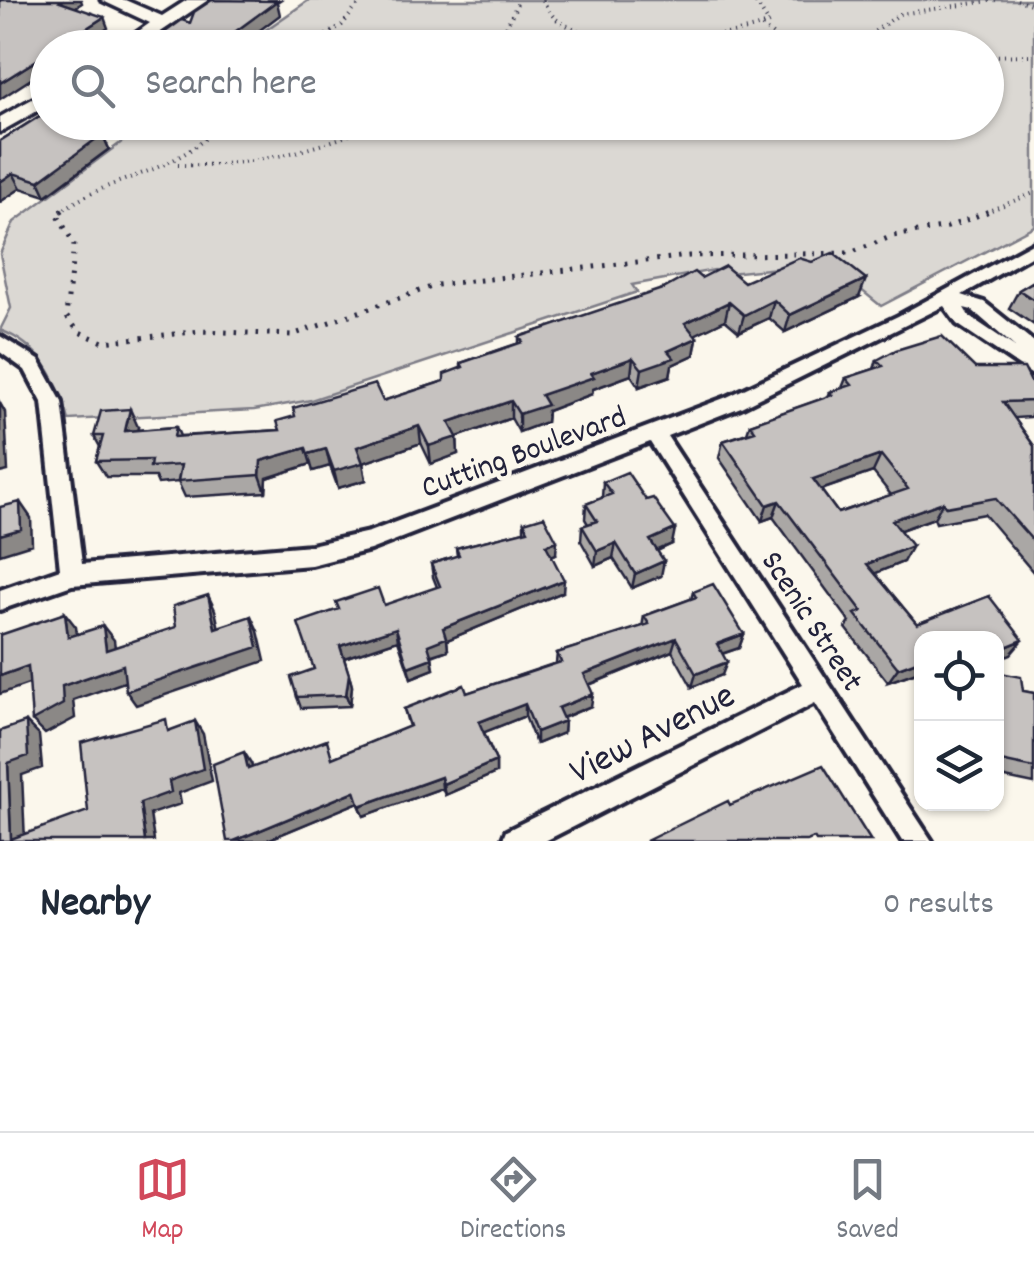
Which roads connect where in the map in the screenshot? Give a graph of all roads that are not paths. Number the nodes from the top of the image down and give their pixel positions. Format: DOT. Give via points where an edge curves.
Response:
graph roads {
  1 [pos="110,0"];
  2 [pos="199,0"];
  3 [pos="164,23"];
  4 [pos="153,30"];
  5 [pos="30,107"];
  6 [pos="0,126"];
  7 [pos="1034,248"];
  8 [pos="947,297"];
  9 [pos="0,342"];
  10 [pos="1034,352"];
  11 [pos="1034,369"];
  12 [pos="656,435"];
  13 [pos="72,575"];
  14 [pos="0,600"];
  15 [pos="820,688"];
  16 [pos="516,841"];
  17 [pos="918,841"];
  1 -- 3 [label="main road"];
  2 -- 3 [label="main road"];
  3 -- 4 [label="main road"];
  5 -- 6 [label="main road"];
  7 -- 8 [label="street, Cutting Boulevard"];
  8 -- 10 [label="street" via="978,306"];
  8 -- 11 [label="street" via="962,320"];
  8 -- 12 [label="street, Cutting Boulevard"];
  9 -- 13 [label="street" via="32,365 52,402"];
  12 -- 13 [label="street, Cutting Boulevard" via="326,552"];
  12 -- 15 [label="street, Scenic Street"];
  13 -- 14 [label="street, Cutting Boulevard"];
  15 -- 16 [label="street, View Avenue"];
  15 -- 17 [label="street, Scenic Street"];
}
